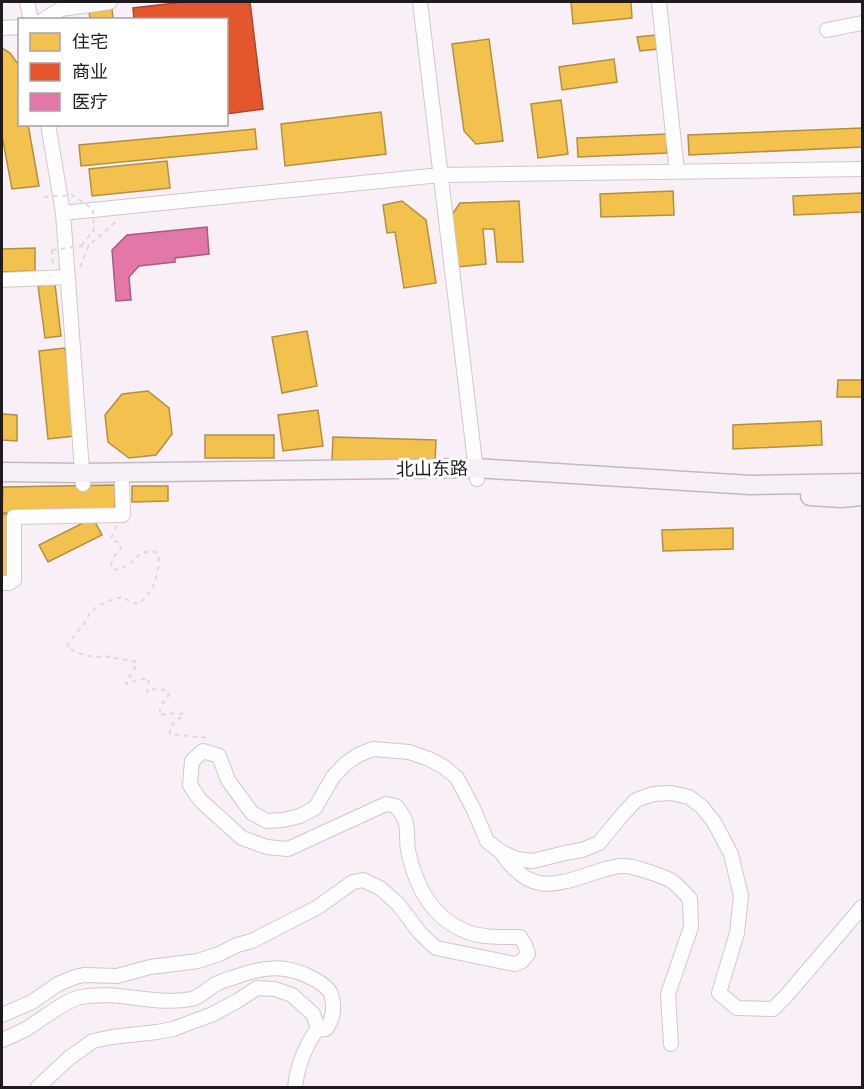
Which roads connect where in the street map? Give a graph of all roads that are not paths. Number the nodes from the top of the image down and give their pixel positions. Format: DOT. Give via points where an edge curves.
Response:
graph roads {
  1 [pos="27,2"];
  2 [pos="110,2"];
  3 [pos="420,2"];
  4 [pos="659,2"];
  5 [pos="31,18"];
  6 [pos="46,18"];
  7 [pos="862,23"];
  8 [pos="18,27"];
  9 [pos="2,28"];
  10 [pos="828,30"];
  11 [pos="48,126"];
  12 [pos="862,169"];
  13 [pos="677,172"];
  14 [pos="440,175"];
  15 [pos="63,213"];
  16 [pos="61,277"];
  17 [pos="2,279"];
  18 [pos="2,472"];
  19 [pos="476,473"];
  20 [pos="83,478"];
  21 [pos="2,483"];
  22 [pos="122,483"];
  23 [pos="862,483"];
  24 [pos="862,496"];
  25 [pos="2,583"];
  26 [pos="501,852"];
  27 [pos="862,907"];
  28 [pos="2,1015"];
  29 [pos="318,1028"];
  30 [pos="2,1040"];
  31 [pos="671,1044"];
  32 [pos="37,1088"];
  33 [pos="295,1088"];
  1 -- 5 [label="street"];
  2 -- 6 [label="street" via="61,9"];
  3 -- 14 [label="street"];
  4 -- 13 [label="street"];
  7 -- 10 [label="street"];
  8 -- 9 [label="street"];
  11 -- 15 [label="street"];
  12 -- 13 [label="street"];
  13 -- 14 [label="street"];
  14 -- 15 [label="street"];
  14 -- 19 [label="street"];
  15 -- 16 [label="street"];
  16 -- 17 [label="street"];
  16 -- 20 [label="street"];
  18 -- 20 [label="main road, 北山东路"];
  19 -- 20 [label="main road, 北山东路"];
  19 -- 22 [label="main road, 北山东路"];
  19 -- 23 [label="main road, 北山东路" via="750,485"];
  19 -- 24 [label="main road, 北山东路" via="841,498"];
  20 -- 21 [label="main road, 北山东路"];
  20 -- 22 [label="main road, 北山东路"];
  22 -- 25 [label="street" via="123,515 14,517 14,580"];
  26 -- 27 [label="street" via="532,861 582,850 599,843 636,800 653,794 689,797 714,822 731,854 739,885 737,933 719,993 737,1008 773,1009"];
  26 -- 28 [label="street" via="487,841 457,778 444,767 410,752 373,749 358,754 333,777 315,808 300,816 267,821 252,813 228,780 219,756 203,751 192,761 190,785 200,800 242,838 267,847 288,849 386,804 396,806 406,820 407,849 417,882 435,910 466,932 520,937 528,954 515,964 436,948 398,904 380,888 363,880 353,882 318,907 252,941 219,954 117,976 75,977"];
  26 -- 31 [label="street" via="524,878 541,885 626,865 672,881 690,898 691,927 668,994"];
  29 -- 30 [label="street" via="326,1029 332,1021 330,991 302,973 265,968 220,982 193,998 80,997"];
  29 -- 32 [label="street" via="313,1014 292,995 258,988 213,1014 173,1029 93,1041"];
  29 -- 33 [label="street" via="308,1041"];
}
